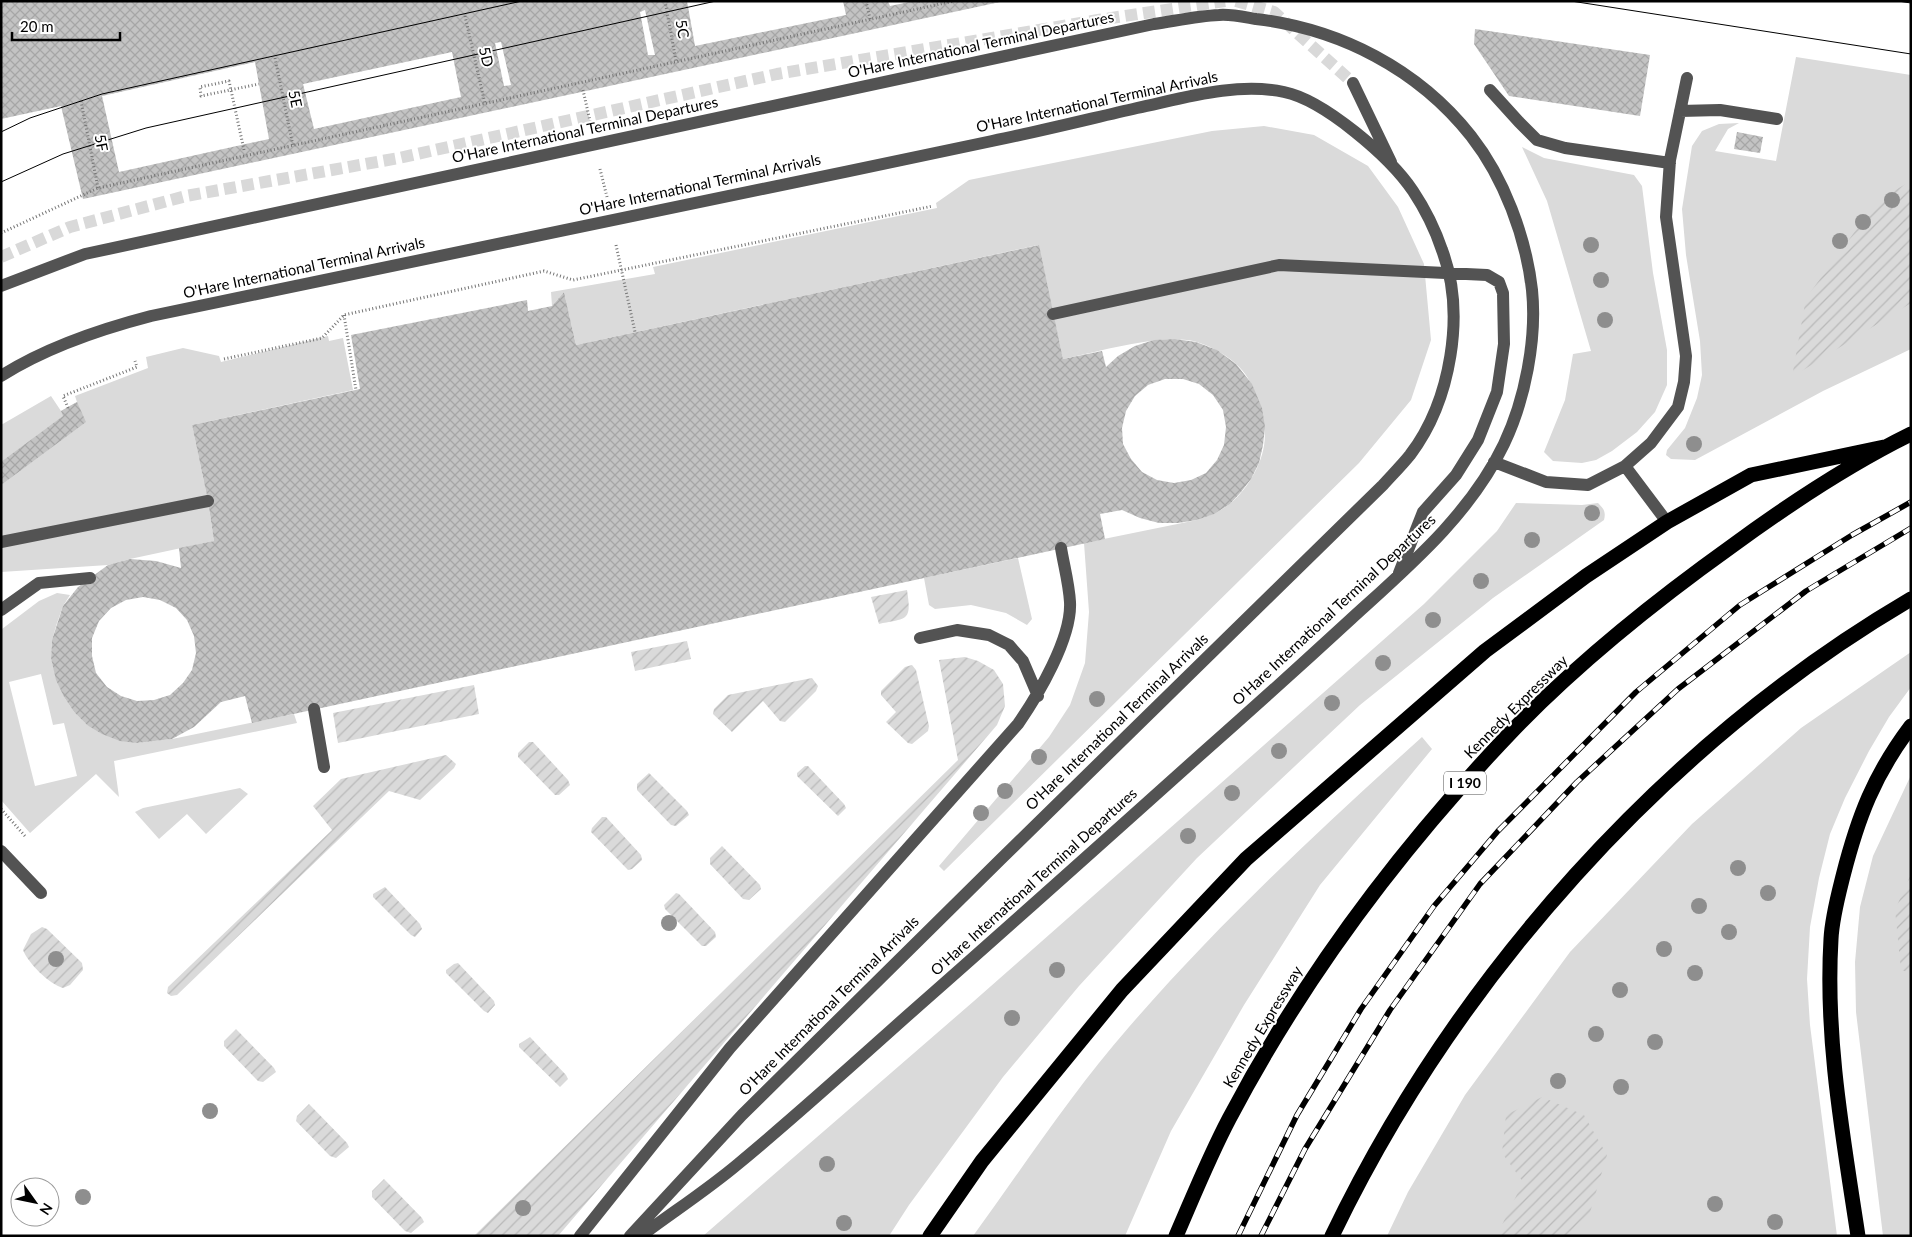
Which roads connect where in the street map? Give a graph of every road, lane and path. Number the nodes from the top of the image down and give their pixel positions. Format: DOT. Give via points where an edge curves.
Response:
graph roads {
  1 [pos="665,1"];
  2 [pos="866,1"];
  3 [pos="954,1"];
  4 [pos="465,16"];
  5 [pos="870,20"];
  6 [pos="275,58"];
  7 [pos="676,61"];
  8 [pos="1686,78"];
  9 [pos="1353,83"];
  10 [pos="259,84"];
  11 [pos="1490,90"];
  12 [pos="81,101"];
  13 [pos="485,104"];
  14 [pos="1680,111"];
  15 [pos="1777,119"];
  16 [pos="293,146"];
  17 [pos="244,150"];
  18 [pos="1670,163"];
  19 [pos="1394,166"];
  20 [pos="98,188"];
  21 [pos="933,206"];
  22 [pos="1,233"];
  23 [pos="1,286"];
  24 [pos="1053,314"];
  25 [pos="344,315"];
  26 [pos="224,359"];
  27 [pos="136,361"];
  28 [pos="1,376"];
  29 [pos="356,390"];
  30 [pos="68,408"];
  31 [pos="1911,434"];
  32 [pos="1884,447"];
  33 [pos="1494,462"];
  34 [pos="1625,466"];
  35 [pos="208,501"];
  36 [pos="1667,522"];
  37 [pos="1,542"];
  38 [pos="1061,548"];
  39 [pos="1397,576"];
  40 [pos="90,578"];
  41 [pos="1911,599"];
  42 [pos="1,610"];
  43 [pos="920,638"];
  44 [pos="1038,696"];
  45 [pos="314,709"];
  46 [pos="1911,726"];
  47 [pos="324,767"];
  48 [pos="1,809"];
  49 [pos="25,836"];
  50 [pos="1,851"];
  51 [pos="41,893"];
  52 [pos="580,1236"];
  53 [pos="630,1236"];
  54 [pos="641,1236"];
  55 [pos="930,1236"];
  56 [pos="1176,1236"];
  57 [pos="1332,1236"];
  58 [pos="1858,1236"];
  1 -- 7 [label="path, 5C"];
  2 -- 5 [label="path"];
  3 -- 5 [label="path"];
  4 -- 13 [label="path, 5D"];
  5 -- 7 [label="path"];
  6 -- 16 [label="path, 5E"];
  7 -- 13 [label="path"];
  8 -- 14 [label="street"];
  9 -- 19 [label="street, O'Hare International Terminal Arrivals"];
  10 -- 17 [label="path" via="201,96 200,87 229,81"];
  11 -- 18 [label="street" via="1538,140 1566,148"];
  12 -- 20 [label="path, 5F"];
  13 -- 16 [label="path"];
  14 -- 15 [label="street" via="1720,110"];
  14 -- 18 [label="street"];
  16 -- 20 [label="path"];
  18 -- 34 [label="street" via="1666,216 1686,356 1684,382 1678,407 1651,444"];
  19 -- 28 [label="street, O'Hare International Terminal Arrivals" via="1333,114 1288,92 1258,89 1208,92 988,142 152,316 74,342"];
  19 -- 53 [label="street, O'Hare International Terminal Arrivals" via="1430,219 1444,255 1451,291 1453,326 1447,379 1431,419 1412,453 742,1115"];
  20 -- 22 [label="path"];
  21 -- 25 [label="path" via="573,280 544,271"];
  23 -- 33 [label="street, O'Hare International Terminal Departures" via="85,254 1154,24 1223,14 1277,21 1330,35 1372,53 1414,80 1452,113 1483,152 1506,196 1521,238 1532,293 1533,330 1524,389 1506,442"];
  24 -- 39 [label="street" via="1279,265 1487,275 1499,282 1503,293 1504,344 1497,392 1478,440 1456,475 1423,512"];
  25 -- 26 [label="path" via="322,338"];
  25 -- 29 [label="path"];
  27 -- 30 [label="path" via="137,367 63,396"];
  31 -- 32 [label="highway, Kennedy Expressway / I 190"];
  32 -- 36 [label="highway" via="1751,475"];
  32 -- 56 [label="highway, Kennedy Expressway / I 190" via="1758,527 1628,625 1515,728 1456,793 1390,872 1304,991 1228,1120"];
  33 -- 34 [label="street" via="1546,482 1588,485"];
  33 -- 39 [label="street, O'Hare International Terminal Departures" via="1452,522"];
  34 -- 36 [label="street"];
  35 -- 37 [label="street"];
  36 -- 55 [label="highway" via="1485,650 1246,859 1122,990 982,1161"];
  38 -- 44 [label="street" via="1070,603 1065,632"];
  39 -- 54 [label="street, O'Hare International Terminal Departures" via="1260,703 743,1160"];
  40 -- 42 [label="street" via="40,583"];
  41 -- 57 [label="highway" via="1834,648 1726,730 1664,785 1582,868 1510,951 1466,1011 1374,1155"];
  43 -- 44 [label="street" via="957,630 989,635 1009,645 1023,661"];
  44 -- 52 [label="street" via="1018,724 730,1048"];
  45 -- 47 [label="street"];
  46 -- 58 [label="highway" via="1890,754 1871,790 1853,837 1831,937 1830,1002 1835,1083"];
  48 -- 49 [label="path"];
  50 -- 51 [label="street"];
}
